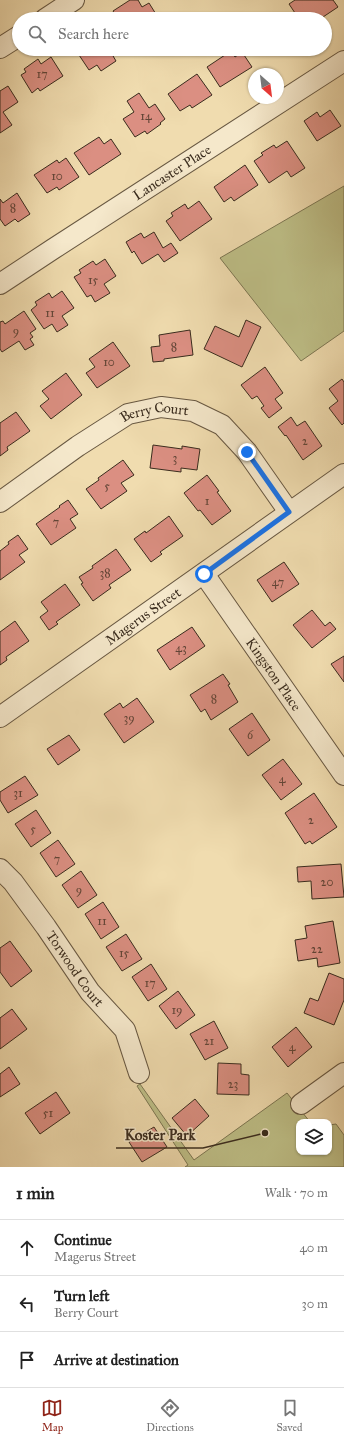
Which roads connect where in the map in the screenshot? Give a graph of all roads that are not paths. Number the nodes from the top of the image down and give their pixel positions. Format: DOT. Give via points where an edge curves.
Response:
graph roads {
  1 [pos="74,0"];
  2 [pos="56,12"];
  3 [pos="12,40"];
  4 [pos="0,48"];
  5 [pos="344,62"];
  6 [pos="0,284"];
  7 [pos="344,474"];
  8 [pos="0,502"];
  9 [pos="289,512"];
  10 [pos="204,574"];
  11 [pos="0,717"];
  12 [pos="344,775"];
  13 [pos="0,869"];
  14 [pos="139,1073"];
  15 [pos="344,1073"];
  16 [pos="301,1104"];
  1 -- 2 [label="street"];
  3 -- 4 [label="street"];
  5 -- 6 [label="street, Lancaster Place"];
  7 -- 9 [label="street, Magerus Street"];
  8 -- 9 [label="street, Berry Court" via="128,414 162,407 193,411 222,425 247,452"];
  9 -- 10 [label="street, Magerus Street"];
  10 -- 11 [label="street, Magerus Street"];
  10 -- 12 [label="street, Kingston Place"];
  13 -- 14 [label="street, Torwood Court" via="42,920 90,992 125,1030"];
  15 -- 16 [label="street"];
}
